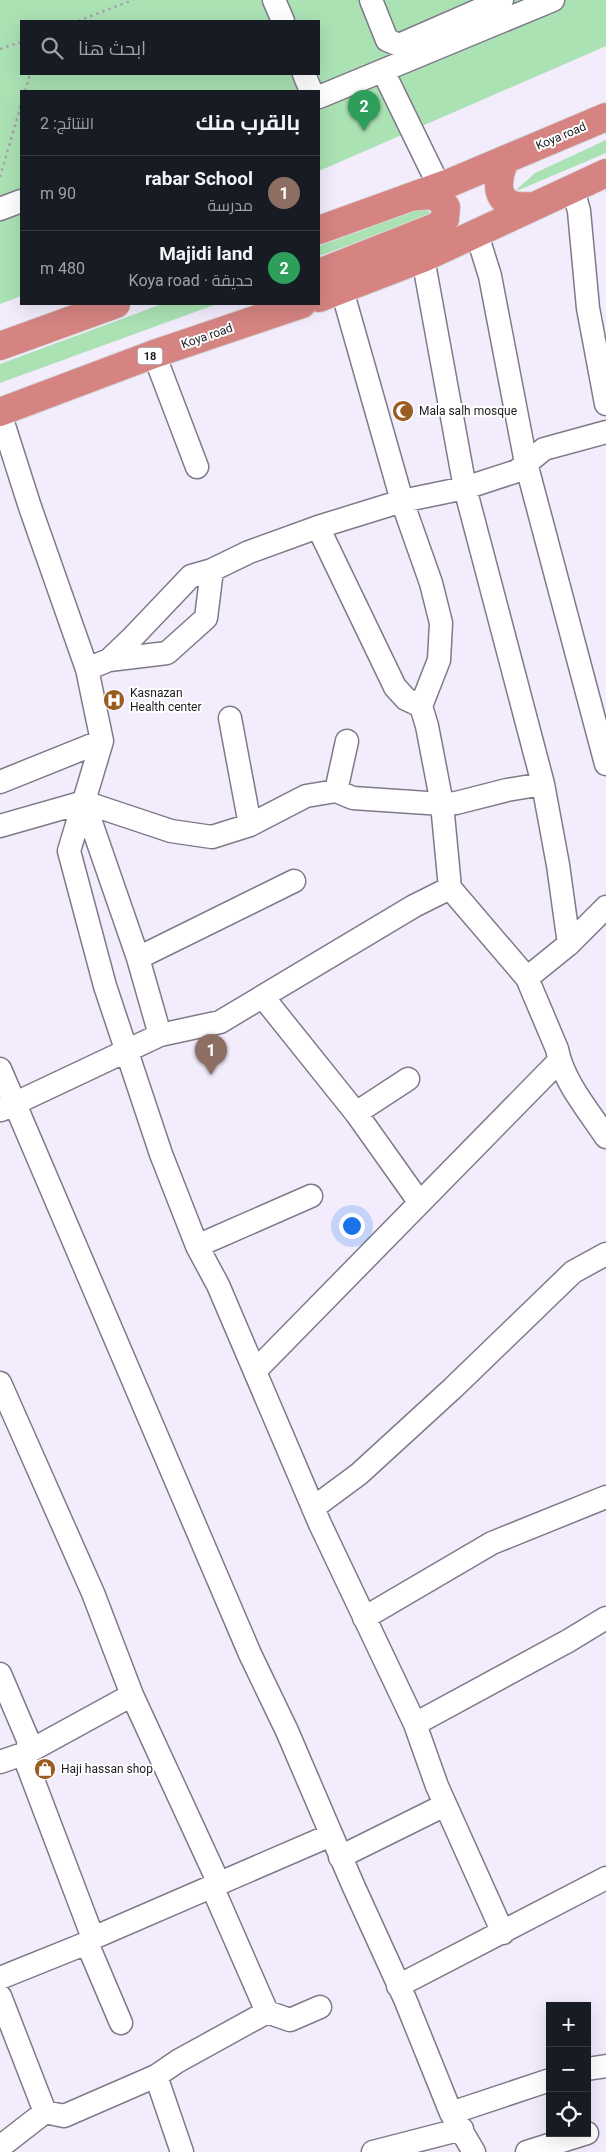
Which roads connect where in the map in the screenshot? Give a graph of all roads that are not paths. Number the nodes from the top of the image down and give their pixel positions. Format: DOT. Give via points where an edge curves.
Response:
graph roads {
  1 [pos="274,0"];
  2 [pos="371,0"];
  3 [pos="502,0"];
  4 [pos="553,0"];
  5 [pos="283,20"];
  6 [pos="383,71"];
  7 [pos="304,75"];
  8 [pos="311,90"];
  9 [pos="320,96"];
  10 [pos="606,117"];
  11 [pos="506,159"];
  12 [pos="606,173"];
  13 [pos="439,186"];
  14 [pos="573,189"];
  15 [pos="408,198"];
  16 [pos="20,201"];
  17 [pos="534,206"];
  18 [pos="0,208"];
  19 [pos="320,230"];
  20 [pos="476,231"];
  21 [pos="423,258"];
  22 [pos="320,273"];
  23 [pos="320,297"];
  24 [pos="113,305"];
  25 [pos="296,305"];
  26 [pos="313,305"];
  27 [pos="0,346"];
  28 [pos="154,354"];
  29 [pos="606,404"];
  30 [pos="0,412"];
  31 [pos="606,432"];
  32 [pos="526,464"];
  33 [pos="198,467"];
  34 [pos="465,488"];
  35 [pos="402,501"];
  36 [pos="318,527"];
  37 [pos="212,570"];
  38 [pos="109,660"];
  39 [pos="87,669"];
  40 [pos="421,706"];
  41 [pos="230,718"];
  42 [pos="347,740"];
  43 [pos="102,741"];
  44 [pos="606,764"];
  45 [pos="0,782"];
  46 [pos="543,784"];
  47 [pos="336,791"];
  48 [pos="84,802"];
  49 [pos="442,804"];
  50 [pos="0,826"];
  51 [pos="250,826"];
  52 [pos="294,881"];
  53 [pos="450,888"];
  54 [pos="606,907"];
  55 [pos="569,944"];
  56 [pos="138,958"];
  57 [pos="527,978"];
  58 [pos="263,997"];
  59 [pos="160,1035"];
  60 [pos="128,1051"];
  61 [pos="559,1061"];
  62 [pos="0,1069"];
  63 [pos="408,1079"];
  64 [pos="7,1107"];
  65 [pos="356,1113"];
  66 [pos="606,1137"];
  67 [pos="311,1196"];
  68 [pos="420,1203"];
  69 [pos="197,1246"];
  70 [pos="606,1254"];
  71 [pos="255,1371"];
  72 [pos="0,1384"];
  73 [pos="606,1497"];
  74 [pos="314,1508"];
  75 [pos="364,1618"];
  76 [pos="606,1618"];
  77 [pos="0,1674"];
  78 [pos="132,1695"];
  79 [pos="415,1724"];
  80 [pos="26,1753"];
  81 [pos="0,1762"];
  82 [pos="445,1805"];
  83 [pos="331,1835"];
  84 [pos="340,1857"];
  85 [pos="606,1878"];
  86 [pos="215,1884"];
  87 [pos="503,1933"];
  88 [pos="90,1940"];
  89 [pos="0,1978"];
  90 [pos="398,1986"];
  91 [pos="0,1996"];
  92 [pos="320,2007"];
  93 [pos="267,2012"];
  94 [pos="121,2023"];
  95 [pos="606,2066"];
  96 [pos="591,2068"];
  97 [pos="156,2076"];
  98 [pos="546,2082"];
  99 [pos="45,2112"];
  100 [pos="457,2121"];
  101 [pos="606,2128"];
  102 [pos="591,2132"];
  103 [pos="575,2137"];
  104 [pos="0,2147"];
  105 [pos="537,2150"];
  106 [pos="182,2152"];
  107 [pos="373,2152"];
  108 [pos="474,2152"];
  1 -- 5 [label="street"];
  2 -- 3 [label="street" via="387,40 399,45"];
  4 -- 6 [label="street"];
  6 -- 9 [label="street"];
  6 -- 13 [label="street"];
  7 -- 8 [label="street"];
  10 -- 11 [label="highway, Koya road"];
  11 -- 13 [label="highway, Koya road"];
  11 -- 17 [label="highway" via="499,174 502,196 512,204"];
  12 -- 14 [label="highway, Koya road / 18"];
  13 -- 15 [label="highway, Koya road"];
  14 -- 17 [label="highway, Koya road / 18"];
  14 -- 29 [label="street" via="579,211 588,308"];
  15 -- 19 [label="highway, Koya road"];
  15 -- 22 [label="highway" via="435,196 441,199 446,207 445,219 438,226"];
  16 -- 18 [label="street"];
  17 -- 20 [label="highway, Koya road / 18"];
  20 -- 21 [label="highway, Koya road / 18"];
  20 -- 32 [label="street" via="490,276"];
  21 -- 23 [label="highway, Koya road / 18"];
  21 -- 34 [label="street"];
  24 -- 27 [label="highway"];
  25 -- 28 [label="highway, Koya road / 18"];
  26 -- 35 [label="street"];
  28 -- 30 [label="highway, Koya road / 18"];
  28 -- 33 [label="street"];
  30 -- 39 [label="street"];
  31 -- 32 [label="street" via="544,449"];
  32 -- 34 [label="street" via="517,471"];
  32 -- 44 [label="street"];
  34 -- 35 [label="street"];
  34 -- 46 [label="street"];
  35 -- 36 [label="street"];
  35 -- 40 [label="street" via="431,583 441,623 440,660"];
  36 -- 37 [label="street" via="249,552"];
  36 -- 40 [label="street" via="395,687 406,699"];
  37 -- 38 [label="street" via="191,576"];
  37 -- 38 [label="street" via="206,618 167,653"];
  38 -- 39 [label="street"];
  39 -- 43 [label="street"];
  40 -- 49 [label="street"];
  41 -- 51 [label="street"];
  42 -- 47 [label="street"];
  43 -- 45 [label="street"];
  43 -- 48 [label="street"];
  46 -- 49 [label="street"];
  46 -- 55 [label="street"];
  47 -- 49 [label="street" via="353,798"];
  47 -- 51 [label="street" via="306,796"];
  48 -- 50 [label="street"];
  48 -- 51 [label="street" via="135,821 195,836 224,835"];
  48 -- 56 [label="street"];
  48 -- 60 [label="street" via="69,851 105,986"];
  49 -- 53 [label="street"];
  52 -- 56 [label="street"];
  53 -- 57 [label="street"];
  53 -- 58 [label="street" via="414,906"];
  54 -- 55 [label="street"];
  55 -- 57 [label="street"];
  56 -- 59 [label="street"];
  57 -- 61 [label="street"];
  58 -- 59 [label="street" via="220,1022"];
  58 -- 65 [label="street"];
  59 -- 60 [label="street"];
  60 -- 64 [label="street"];
  60 -- 69 [label="street" via="160,1154"];
  61 -- 66 [label="street"];
  61 -- 68 [label="street"];
  62 -- 64 [label="street"];
  63 -- 65 [label="street"];
  64 -- 83 [label="street"];
  65 -- 68 [label="street"];
  67 -- 69 [label="street"];
  68 -- 71 [label="street"];
  69 -- 71 [label="street" via="218,1285"];
  70 -- 74 [label="street" via="574,1272 360,1474"];
  71 -- 74 [label="street"];
  72 -- 78 [label="street" via="93,1593"];
  73 -- 75 [label="street" via="492,1543"];
  74 -- 75 [label="street"];
  75 -- 79 [label="street"];
  76 -- 79 [label="street"];
  77 -- 80 [label="street" via="29,1742"];
  78 -- 80 [label="street"];
  78 -- 86 [label="street" via="216,1877"];
  79 -- 82 [label="street"];
  80 -- 81 [label="street"];
  80 -- 88 [label="street" via="27,1764"];
  82 -- 84 [label="street"];
  82 -- 87 [label="street"];
  83 -- 84 [label="street"];
  83 -- 86 [label="street"];
  84 -- 90 [label="street"];
  85 -- 87 [label="street"];
  86 -- 88 [label="street"];
  86 -- 93 [label="street" via="214,1891"];
  87 -- 90 [label="street"];
  88 -- 89 [label="street"];
  88 -- 94 [label="street"];
  90 -- 100 [label="street"];
  91 -- 99 [label="street"];
  92 -- 93 [label="street" via="290,2020"];
  93 -- 97 [label="street"];
  95 -- 96 [label="street"];
  97 -- 99 [label="street" via="64,2116"];
  97 -- 106 [label="street"];
  98 -- 100 [label="street"];
  99 -- 104 [label="street"];
  100 -- 107 [label="street"];
  100 -- 108 [label="street"];
  101 -- 102 [label="street"];
  103 -- 105 [label="street"];
}
